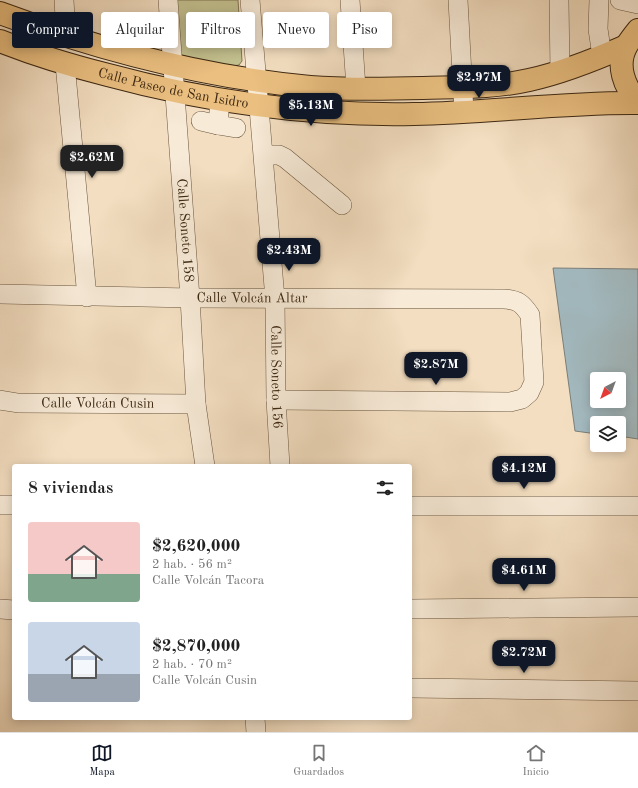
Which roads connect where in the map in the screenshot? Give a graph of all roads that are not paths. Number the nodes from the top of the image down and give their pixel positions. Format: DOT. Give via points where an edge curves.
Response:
graph roads {
  1 [pos="64,0"];
  2 [pos="168,0"];
  3 [pos="250,0"];
  4 [pos="350,0"];
  5 [pos="458,0"];
  6 [pos="559,0"];
  7 [pos="599,0"];
  8 [pos="620,0"];
  9 [pos="638,4"];
  10 [pos="65,12"];
  11 [pos="0,13"];
  12 [pos="12,17"];
  13 [pos="632,38"];
  14 [pos="0,41"];
  15 [pos="93,43"];
  16 [pos="602,56"];
  17 [pos="65,64"];
  18 [pos="173,65"];
  19 [pos="560,72"];
  20 [pos="258,80"];
  21 [pos="463,87"];
  22 [pos="356,88"];
  23 [pos="175,92"];
  24 [pos="220,99"];
  25 [pos="638,103"];
  26 [pos="260,106"];
  27 [pos="464,112"];
  28 [pos="218,125"];
  29 [pos="264,155"];
  30 [pos="342,205"];
  31 [pos="0,294"];
  32 [pos="87,297"];
  33 [pos="190,298"];
  34 [pos="275,299"];
  35 [pos="0,400"];
  36 [pos="276,400"];
  37 [pos="196,404"];
  38 [pos="205,464"];
  39 [pos="280,464"];
  40 [pos="0,505"];
  41 [pos="12,505"];
  42 [pos="412,506"];
  43 [pos="638,506"];
  44 [pos="638,607"];
  45 [pos="0,609"];
  46 [pos="412,609"];
  47 [pos="12,610"];
  48 [pos="412,688"];
  49 [pos="638,691"];
  50 [pos="255,720"];
  51 [pos="256,732"];
  1 -- 10 [label="street"];
  2 -- 18 [label="street"];
  3 -- 20 [label="street, Calle Soneto 156"];
  4 -- 22 [label="street"];
  5 -- 21 [label="street"];
  6 -- 19 [label="street"];
  7 -- 16 [label="street" via="598,29"];
  8 -- 9 [label="street"];
  11 -- 12 [label="main road, Calle Paseo de San Isidro"];
  13 -- 16 [label="main road, Calle Paseo de San Isidro"];
  13 -- 25 [label="main road" via="622,58 622,70 624,82"];
  14 -- 17 [label="main road, Calle Paseo de San Isidro"];
  15 -- 18 [label="main road, Calle Paseo de San Isidro"];
  16 -- 19 [label="main road, Calle Paseo de San Isidro"];
  17 -- 23 [label="main road, Calle Paseo de San Isidro"];
  17 -- 32 [label="street"];
  18 -- 20 [label="main road, Calle Paseo de San Isidro"];
  18 -- 23 [label="street, Calle Soneto 158"];
  19 -- 21 [label="main road, Calle Paseo de San Isidro" via="496,85"];
  20 -- 22 [label="main road, Calle Paseo de San Isidro" via="311,87"];
  20 -- 26 [label="street, Calle Soneto 156"];
  21 -- 22 [label="main road, Calle Paseo de San Isidro"];
  21 -- 27 [label="street"];
  23 -- 24 [label="main road, Calle Paseo de San Isidro"];
  23 -- 33 [label="street, Calle Soneto 158"];
  24 -- 26 [label="main road, Calle Paseo de San Isidro"];
  24 -- 28 [label="street"];
  25 -- 27 [label="main road, Calle Paseo de San Isidro" via="603,102"];
  26 -- 27 [label="main road, Calle Paseo de San Isidro" via="347,113"];
  26 -- 29 [label="street, Calle Soneto 156"];
  29 -- 30 [label="street" via="285,158"];
  29 -- 34 [label="street, Calle Soneto 156"];
  31 -- 32 [label="street, Calle Volcán Altar"];
  32 -- 33 [label="street, Calle Volcán Altar"];
  33 -- 34 [label="street, Calle Volcán Altar"];
  33 -- 37 [label="street, Calle Soneto 158"];
  34 -- 36 [label="street, Calle Soneto 156"];
  34 -- 36 [label="street, Calle Volcán Altar" via="514,300 524,306 530,315 534,382 522,400 510,402"];
  35 -- 37 [label="street, Calle Volcán Cusin"];
  36 -- 39 [label="street, Calle Soneto 156"];
  37 -- 38 [label="street, Calle Soneto 158"];
  40 -- 41 [label="street"];
  42 -- 43 [label="street"];
  44 -- 46 [label="street"];
  45 -- 47 [label="street"];
  48 -- 49 [label="street"];
  50 -- 51 [label="street"];
}
